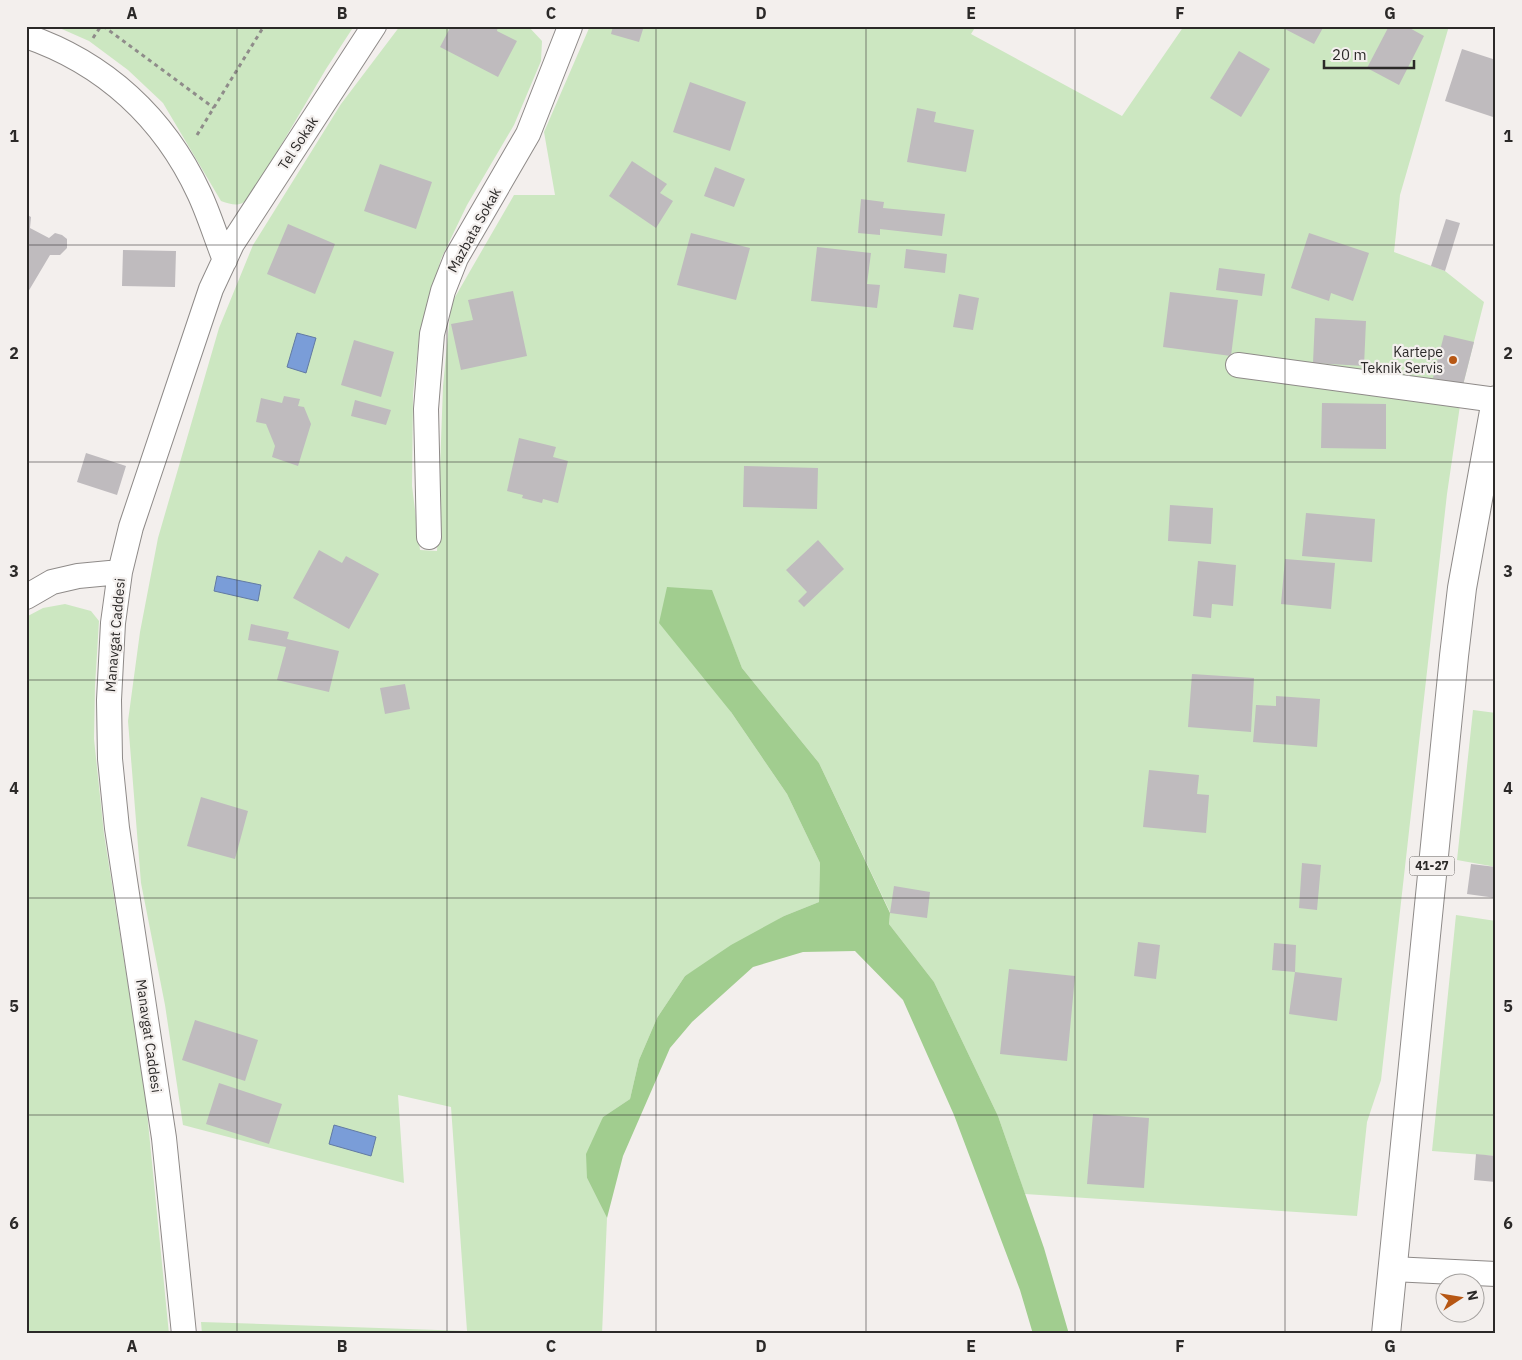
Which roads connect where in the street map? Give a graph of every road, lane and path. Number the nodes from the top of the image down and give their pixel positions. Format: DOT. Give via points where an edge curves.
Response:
graph roads {
  1 [pos="103,26"];
  2 [pos="264,26"];
  3 [pos="374,26"];
  4 [pos="568,26"];
  5 [pos="26,36"];
  6 [pos="214,108"];
  7 [pos="180,157"];
  8 [pos="225,260"];
  9 [pos="1238,365"];
  10 [pos="1495,410"];
  11 [pos="429,537"];
  12 [pos="120,572"];
  13 [pos="26,597"];
  14 [pos="1392,1269"];
  15 [pos="1496,1274"];
  16 [pos="184,1334"];
  17 [pos="1386,1334"];
  1 -- 6 [label="path"];
  2 -- 6 [label="path"];
  3 -- 8 [label="street, Tel Sokak" via="232,244"];
  4 -- 11 [label="street, Mazbata Sokak" via="528,134 456,258 443,291 432,334 426,409"];
  5 -- 7 [label="street" via="88,65 120,88 148,114"];
  6 -- 7 [label="path"];
  7 -- 8 [label="street" via="200,194"];
  8 -- 12 [label="street, Manavgat Caddesi" via="211,289 176,390"];
  9 -- 10 [label="street"];
  10 -- 14 [label="main road, 41-27" via="1462,588"];
  12 -- 13 [label="street" via="52,582"];
  12 -- 16 [label="street, Manavgat Caddesi" via="109,700 110,759 117,828 164,1138"];
  14 -- 15 [label="street"];
  14 -- 17 [label="main road, 41-27"];
}
